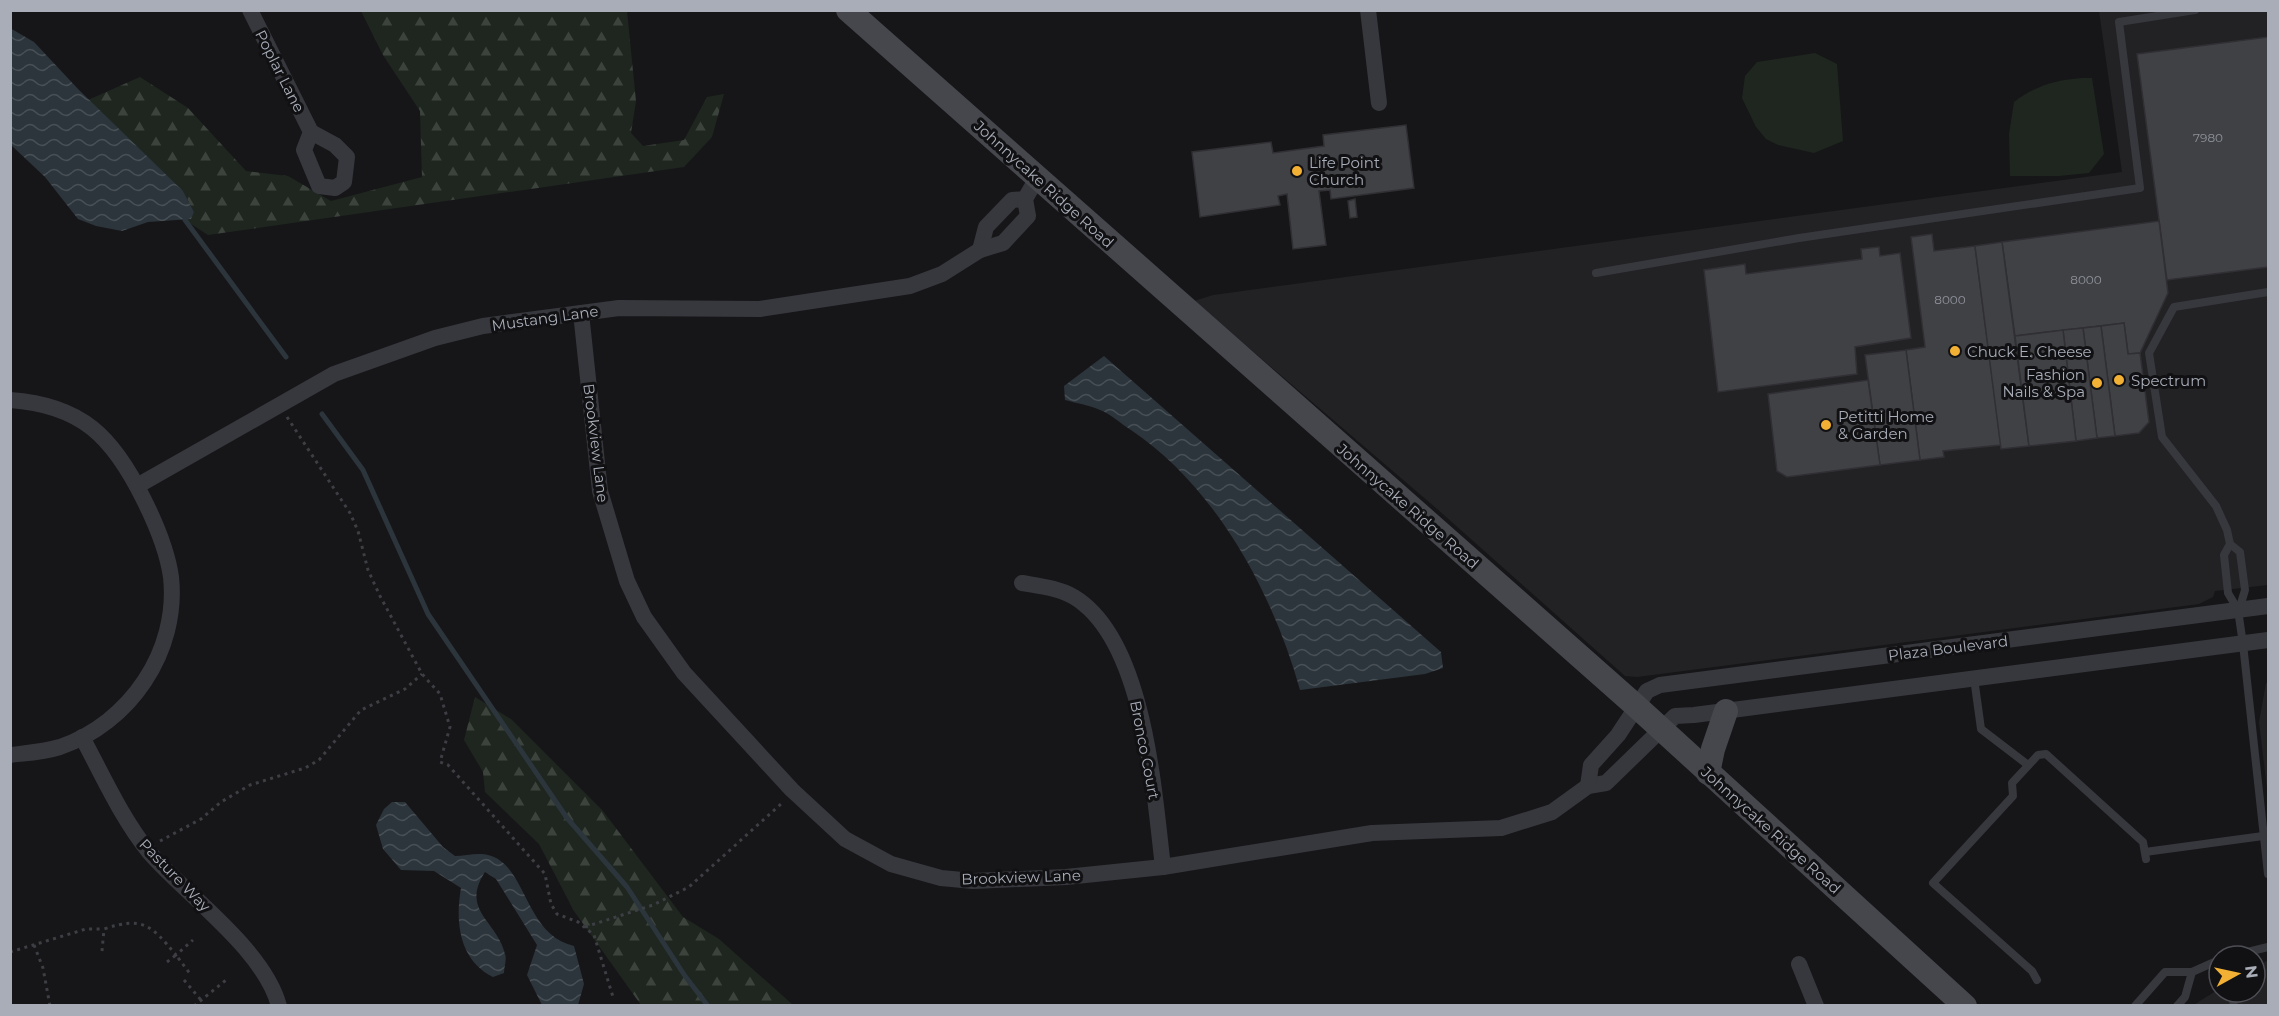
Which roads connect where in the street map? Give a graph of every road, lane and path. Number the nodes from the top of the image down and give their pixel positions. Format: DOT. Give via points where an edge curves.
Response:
graph roads {
  1 [pos="250,10"];
  2 [pos="1368,10"];
  3 [pos="2195,10"];
  4 [pos="852,12"];
  5 [pos="1379,102"];
  6 [pos="311,132"];
  7 [pos="1037,178"];
  8 [pos="1025,200"];
  9 [pos="980,250"];
  10 [pos="1596,273"];
  11 [pos="2268,292"];
  12 [pos="581,313"];
  13 [pos="10,400"];
  14 [pos="278,404"];
  15 [pos="137,486"];
  16 [pos="2230,544"];
  17 [pos="1022,583"];
  18 [pos="2268,606"];
  19 [pos="2238,610"];
  20 [pos="2268,640"];
  21 [pos="2243,644"];
  22 [pos="422,674"];
  23 [pos="1974,678"];
  24 [pos="1636,706"];
  25 [pos="1726,711"];
  26 [pos="1661,728"];
  27 [pos="82,737"];
  28 [pos="10,756"];
  29 [pos="2028,765"];
  30 [pos="1708,773"];
  31 [pos="1588,786"];
  32 [pos="794,792"];
  33 [pos="2263,836"];
  34 [pos="147,848"];
  35 [pos="1163,867"];
  36 [pos="2268,874"];
  37 [pos="585,927"];
  38 [pos="104,929"];
  39 [pos="193,940"];
  40 [pos="34,945"];
  41 [pos="102,951"];
  42 [pos="10,952"];
  43 [pos="176,955"];
  44 [pos="167,962"];
  45 [pos="1799,964"];
  46 [pos="2207,965"];
  47 [pos="2192,972"];
  48 [pos="191,975"];
  49 [pos="184,980"];
  50 [pos="226,980"];
  51 [pos="2037,980"];
  52 [pos="613,997"];
  53 [pos="201,1000"];
  54 [pos="50,1005"];
  55 [pos="194,1005"];
  56 [pos="279,1005"];
  57 [pos="1816,1005"];
  58 [pos="1965,1005"];
  59 [pos="2135,1005"];
  60 [pos="2177,1005"];
  1 -- 6 [label="street, Poplar Lane"];
  2 -- 5 [label="street"];
  3 -- 10 [label="lane" via="2119,22 2140,188 1799,238"];
  4 -- 7 [label="main road, Johnnycake Ridge Road"];
  7 -- 8 [label="street, Mustang Lane"];
  7 -- 24 [label="main road, Johnnycake Ridge Road"];
  8 -- 9 [label="street" via="1012,200 986,227"];
  8 -- 9 [label="street, Mustang Lane" via="1028,216 1003,243"];
  9 -- 12 [label="street, Mustang Lane" via="949,270 910,286 815,303 760,309 619,308"];
  11 -- 16 [label="lane" via="2174,307 2149,353 2162,437 2216,507 2228,530"];
  12 -- 14 [label="street, Mustang Lane" via="483,326 435,338 343,371"];
  12 -- 32 [label="street, Brookview Lane" via="600,491 627,581 644,617 684,673"];
  13 -- 15 [label="street" via="48,404 86,422 112,448"];
  14 -- 15 [label="street, Mustang Lane"];
  14 -- 22 [label="path" via="350,513 368,570"];
  15 -- 27 [label="street" via="167,555 172,596 166,634 153,668 133,697 110,719"];
  16 -- 19 [label="lane" via="2224,555 2228,593"];
  16 -- 19 [label="lane" via="2241,552 2246,590"];
  17 -- 35 [label="street, Bronco Court" via="1074,597 1097,619 1121,658 1146,736"];
  18 -- 19 [label="street, Plaza Boulevard"];
  19 -- 21 [label="lane"];
  19 -- 24 [label="street, Plaza Boulevard" via="1660,685 1647,691"];
  20 -- 21 [label="street"];
  21 -- 23 [label="street"];
  21 -- 33 [label="lane"];
  22 -- 34 [label="path" via="405,688 361,710 319,760 250,785 220,802 201,819"];
  22 -- 37 [label="path" via="440,694 450,727 440,762 448,765 545,874 557,914"];
  23 -- 25 [label="street"];
  23 -- 29 [label="lane" via="1981,729"];
  24 -- 26 [label="main road, Johnnycake Ridge Road"];
  24 -- 31 [label="street" via="1614,740 1591,765"];
  25 -- 26 [label="street" via="1675,716"];
  25 -- 30 [label="main road"];
  26 -- 30 [label="main road, Johnnycake Ridge Road"];
  26 -- 31 [label="street, Brookview Lane" via="1606,783"];
  27 -- 28 [label="street" via="58,747"];
  27 -- 34 [label="street, Pasture Way" via="115,800"];
  29 -- 33 [label="lane" via="2038,755 2046,754 2143,842 2145,855"];
  29 -- 51 [label="lane" via="2012,783 2013,796 1933,883 2032,971"];
  30 -- 58 [label="main road, Johnnycake Ridge Road"];
  31 -- 35 [label="street, Brookview Lane" via="1552,812 1502,828 1372,833"];
  32 -- 35 [label="street, Brookview Lane" via="865,852 941,878 973,881 1066,877"];
  32 -- 37 [label="path" via="689,886 652,905"];
  33 -- 36 [label="lane"];
  34 -- 56 [label="street, Pasture Way" via="224,926 268,981"];
  37 -- 52 [label="path" via="594,935"];
  38 -- 40 [label="path" via="86,929"];
  38 -- 41 [label="path"];
  38 -- 43 [label="path" via="130,921 144,924 157,932"];
  39 -- 43 [label="path"];
  40 -- 42 [label="path"];
  40 -- 54 [label="path"];
  43 -- 44 [label="path"];
  43 -- 48 [label="path"];
  45 -- 57 [label="street"];
  46 -- 47 [label="lane"];
  47 -- 59 [label="lane" via="2165,972"];
  47 -- 60 [label="lane" via="2185,997"];
  49 -- 53 [label="path"];
  50 -- 53 [label="path"];
  53 -- 55 [label="path"];
}
